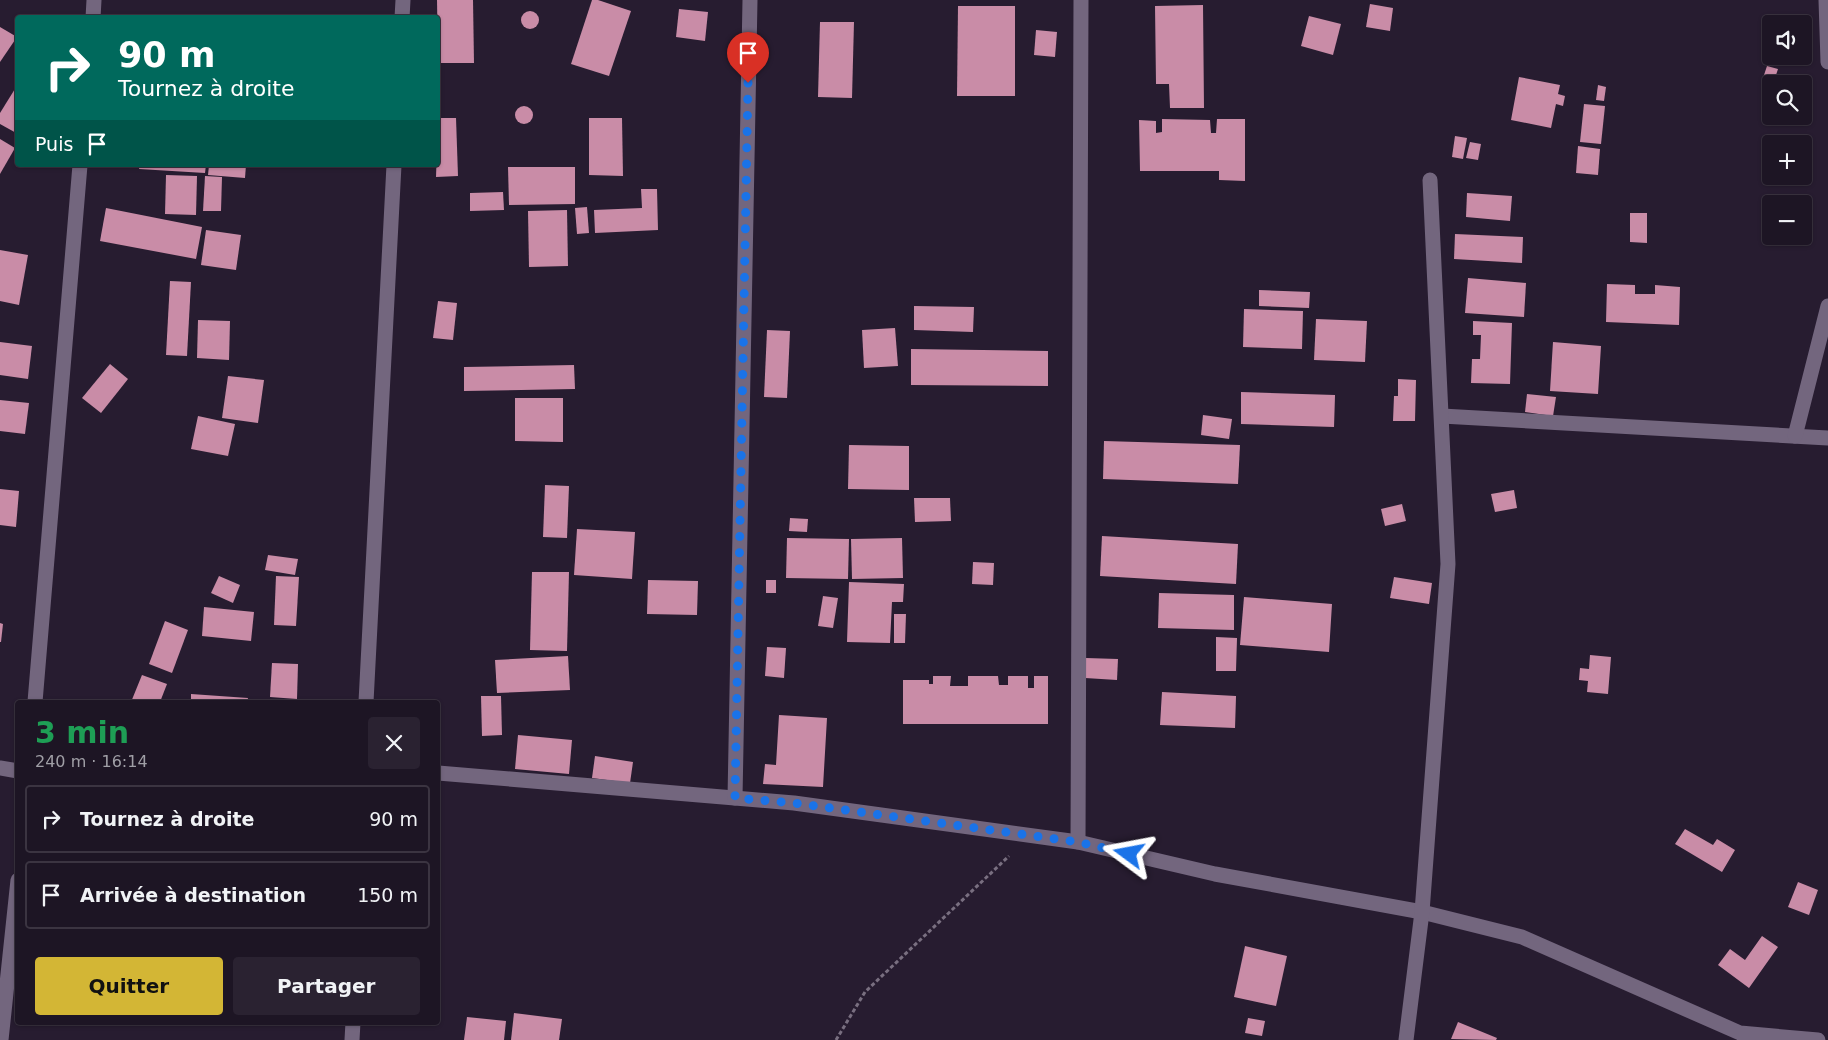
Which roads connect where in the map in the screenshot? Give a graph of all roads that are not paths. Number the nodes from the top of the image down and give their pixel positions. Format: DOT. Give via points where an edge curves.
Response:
graph roads {
  1 [pos="94,0"];
  2 [pos="403,0"];
  3 [pos="750,0"];
  4 [pos="1081,0"];
  5 [pos="1826,0"];
  6 [pos="92,15"];
  7 [pos="402,15"];
  8 [pos="1828,62"];
  9 [pos="80,167"];
  10 [pos="394,167"];
  11 [pos="1430,180"];
  12 [pos="1828,306"];
  13 [pos="1442,416"];
  14 [pos="1795,436"];
  15 [pos="1828,438"];
  16 [pos="35,700"];
  17 [pos="366,700"];
  18 [pos="0,768"];
  19 [pos="15,770"];
  20 [pos="440,773"];
  21 [pos="735,798"];
  22 [pos="1078,842"];
  23 [pos="15,908"];
  24 [pos="1422,912"];
  25 [pos="353,1025"];
  26 [pos="1,1040"];
  27 [pos="352,1040"];
  28 [pos="1406,1040"];
  29 [pos="1818,1040"];
  1 -- 6 [label="street"];
  2 -- 7 [label="street"];
  3 -- 21 [label="street"];
  4 -- 22 [label="street"];
  5 -- 8 [label="street"];
  9 -- 16 [label="street"];
  10 -- 17 [label="street"];
  11 -- 13 [label="street"];
  12 -- 14 [label="street"];
  13 -- 14 [label="street"];
  13 -- 24 [label="street" via="1448,564"];
  14 -- 15 [label="street"];
  18 -- 19 [label="street"];
  20 -- 21 [label="street"];
  21 -- 22 [label="street" via="794,803"];
  22 -- 24 [label="street" via="1215,874"];
  23 -- 26 [label="street"];
  24 -- 28 [label="street"];
  24 -- 29 [label="street" via="1522,936 1740,1033"];
  25 -- 27 [label="street"];
}
